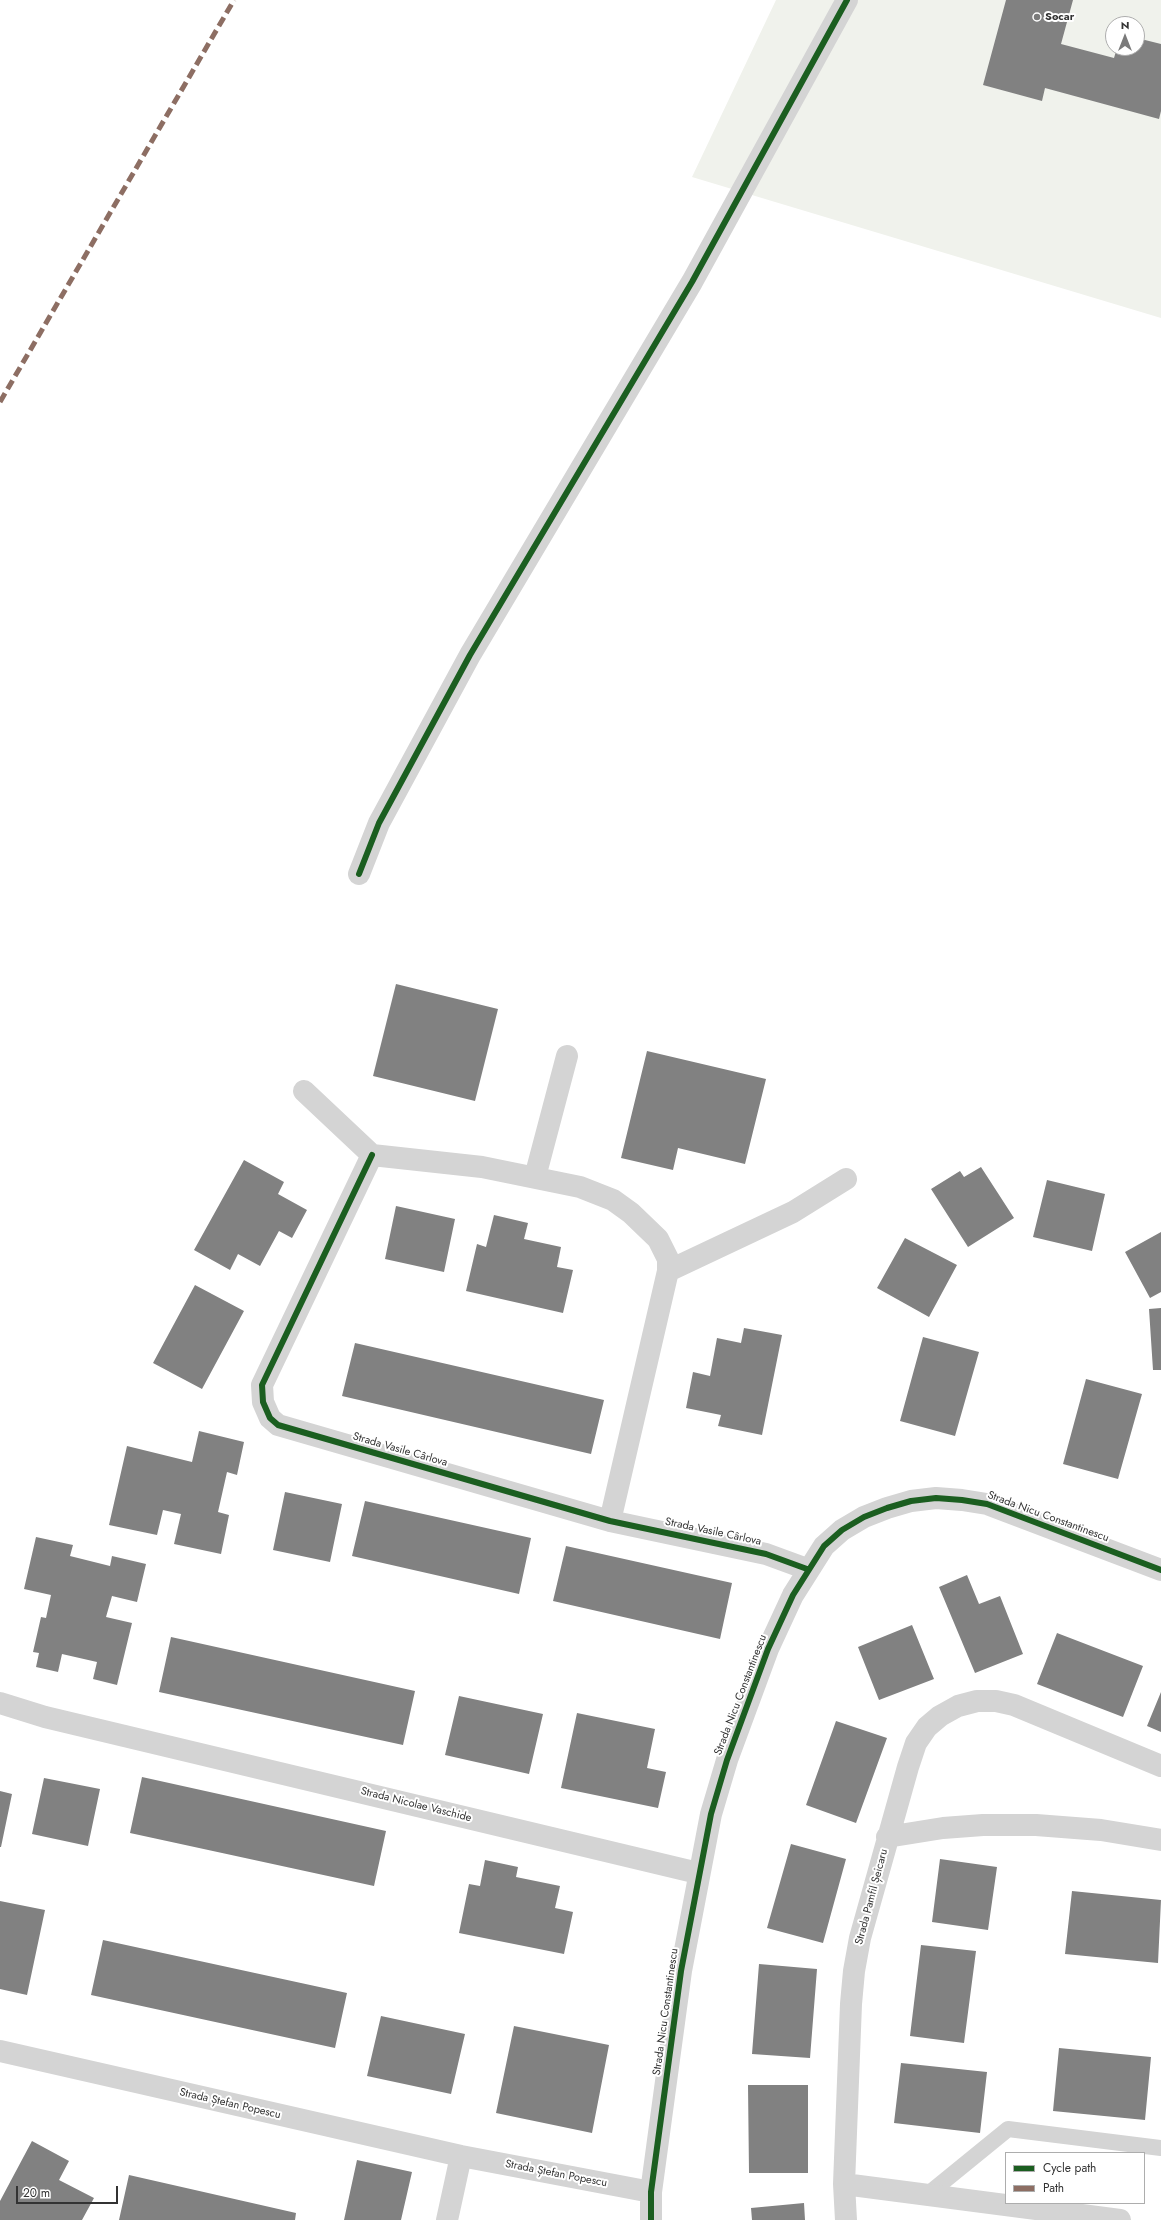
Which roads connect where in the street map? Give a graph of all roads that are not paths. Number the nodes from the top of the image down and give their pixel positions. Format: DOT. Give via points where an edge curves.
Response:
graph roads {
  1 [pos="847,0"];
  2 [pos="359,874"];
  3 [pos="567,1056"];
  4 [pos="304,1091"];
  5 [pos="372,1155"];
  6 [pos="535,1177"];
  7 [pos="846,1179"];
  8 [pos="668,1271"];
  9 [pos="610,1521"];
  10 [pos="807,1570"];
  11 [pos="1161,1570"];
  12 [pos="0,1703"];
  13 [pos="1161,1766"];
  14 [pos="887,1837"];
  15 [pos="1161,1840"];
  16 [pos="698,1874"];
  17 [pos="0,2051"];
  18 [pos="1161,2148"];
  19 [pos="461,2156"];
  20 [pos="844,2184"];
  21 [pos="652,2192"];
  22 [pos="927,2195"];
  23 [pos="447,2220"];
  24 [pos="651,2220"];
  25 [pos="846,2220"];
  26 [pos="1120,2220"];
  1 -- 2 [label="street" via="692,282 470,655 379,823"];
  3 -- 6 [label="street"];
  4 -- 5 [label="street"];
  5 -- 6 [label="street" via="482,1167"];
  5 -- 9 [label="street, Strada Vasile Cârlova" via="262,1385 263,1402 270,1418 278,1425"];
  6 -- 8 [label="street" via="580,1187 613,1200 658,1239 668,1259"];
  7 -- 8 [label="street" via="793,1212"];
  8 -- 9 [label="street"];
  9 -- 10 [label="street, Strada Vasile Cârlova" via="766,1554"];
  10 -- 11 [label="street, Strada Nicu Constantinescu" via="824,1546 842,1530 864,1517 899,1504 936,1498 987,1504"];
  10 -- 16 [label="street, Strada Nicu Constantinescu" via="768,1649 746,1704 711,1814"];
  12 -- 16 [label="street, Strada Nicolae Vaschide" via="45,1717"];
  13 -- 14 [label="street" via="1014,1705 996,1701 977,1701 958,1706 940,1716 927,1727 916,1743"];
  14 -- 15 [label="street, Strada Pamfil Șeicaru" via="943,1828 1036,1825 1101,1830"];
  14 -- 20 [label="street, Strada Pamfil Șeicaru" via="860,1938 854,1971"];
  16 -- 21 [label="street, Strada Nicu Constantinescu" via="681,1971"];
  17 -- 19 [label="street, Strada Ștefan Popescu"];
  18 -- 22 [label="lane" via="1008,2129"];
  19 -- 21 [label="street, Strada Ștefan Popescu"];
  19 -- 23 [label="street"];
  20 -- 22 [label="street"];
  20 -- 25 [label="street, Strada Pamfil Șeicaru"];
  21 -- 24 [label="street, Strada Nicu Constantinescu"];
  22 -- 26 [label="street"];
}
